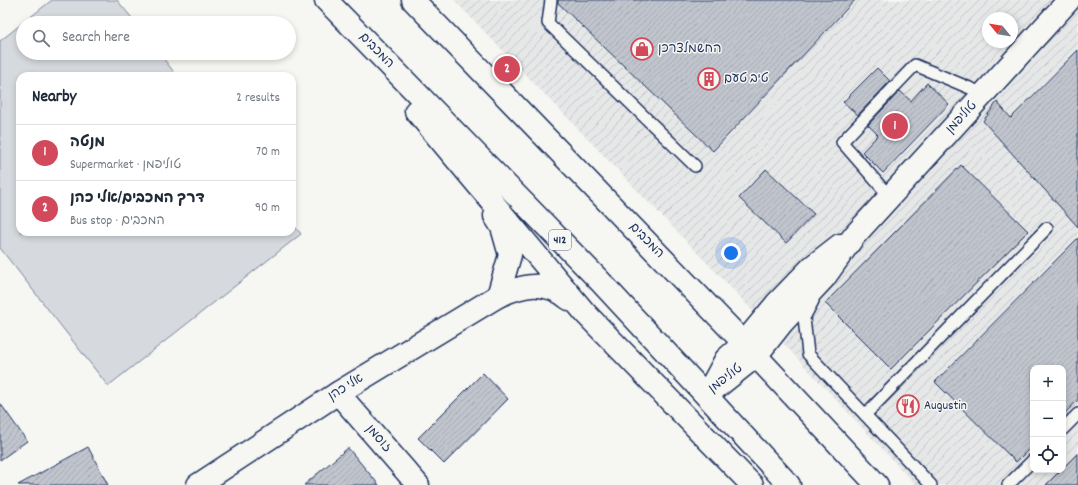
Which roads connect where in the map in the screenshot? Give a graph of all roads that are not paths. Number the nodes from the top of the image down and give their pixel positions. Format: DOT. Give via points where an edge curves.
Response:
graph roads {
  1 [pos="320,0"];
  2 [pos="326,0"];
  3 [pos="413,0"];
  4 [pos="551,0"];
  5 [pos="1069,0"];
  6 [pos="984,94"];
  7 [pos="446,147"];
  8 [pos="695,166"];
  9 [pos="889,196"];
  10 [pos="1047,228"];
  11 [pos="854,236"];
  12 [pos="824,278"];
  13 [pos="498,296"];
  14 [pos="586,314"];
  15 [pos="750,349"];
  16 [pos="338,393"];
  17 [pos="707,395"];
  18 [pos="1078,414"];
  19 [pos="865,415"];
  20 [pos="1066,426"];
  21 [pos="1030,463"];
  22 [pos="198,485"];
  23 [pos="418,485"];
  24 [pos="752,485"];
  25 [pos="789,485"];
  26 [pos="877,485"];
  27 [pos="931,485"];
  28 [pos="1008,485"];
  1 -- 7 [label="main road, 412"];
  2 -- 17 [label="main road, המכבים / 412" via="598,278"];
  3 -- 15 [label="main road, המכבים"];
  4 -- 8 [label="lane" via="548,23"];
  5 -- 6 [label="main road, טוליפמן"];
  6 -- 9 [label="main road, טוליפמן"];
  6 -- 9 [label="lane" via="915,65 842,142"];
  7 -- 13 [label="main road" via="502,227 510,255"];
  7 -- 14 [label="main road, 412"];
  9 -- 11 [label="main road, טוליפמן"];
  10 -- 19 [label="lane"];
  11 -- 12 [label="main road, טוליפמן"];
  11 -- 15 [label="main road, טוליפמן" via="812,266 777,303"];
  12 -- 15 [label="main road, טוליפמן" via="782,324"];
  12 -- 19 [label="lane" via="804,318 808,354"];
  13 -- 14 [label="main road, אלי כהן" via="517,288 542,286 561,292"];
  13 -- 16 [label="main road, אלי כהן"];
  14 -- 24 [label="main road, 412"];
  15 -- 17 [label="main road, טוליפמן"];
  15 -- 26 [label="main road, המכבים"];
  16 -- 22 [label="main road, אלי כהן"];
  16 -- 23 [label="main road, זוסמן"];
  17 -- 25 [label="main road, המכבים / 412"];
  18 -- 20 [label="lane"];
  19 -- 27 [label="lane"];
  21 -- 28 [label="lane"];
}
